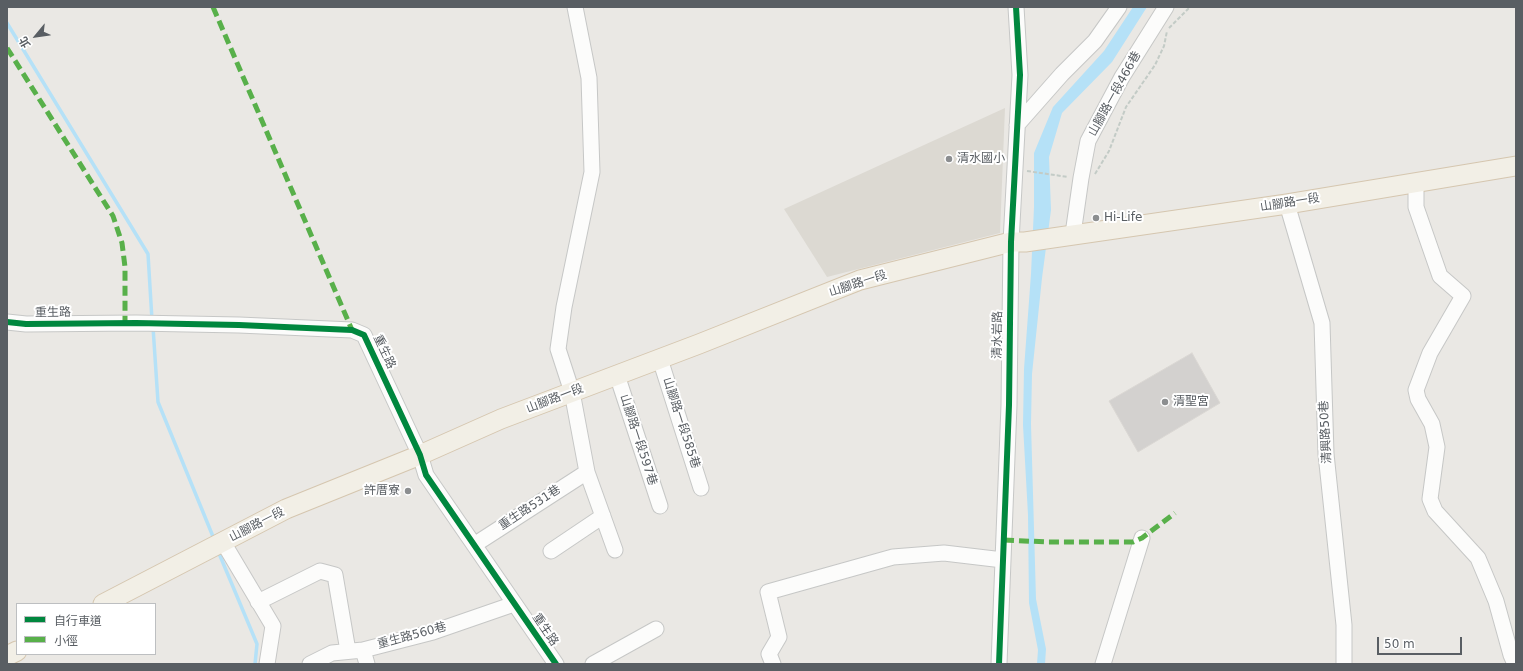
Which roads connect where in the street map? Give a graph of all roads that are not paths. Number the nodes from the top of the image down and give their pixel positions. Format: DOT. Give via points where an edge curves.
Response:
graph roads {
  1 [pos="575,7"];
  2 [pos="1016,7"];
  3 [pos="1119,7"];
  4 [pos="1166,7"];
  5 [pos="1018,125"];
  6 [pos="1516,166"];
  7 [pos="1416,182"];
  8 [pos="1287,204"];
  9 [pos="1068,235"];
  10 [pos="1018,242"];
  11 [pos="7,322"];
  12 [pos="660,359"];
  13 [pos="617,375"];
  14 [pos="572,392"];
  15 [pos="420,455"];
  16 [pos="587,472"];
  17 [pos="701,488"];
  18 [pos="660,506"];
  19 [pos="603,516"];
  20 [pos="1142,538"];
  21 [pos="223,542"];
  22 [pos="474,545"];
  23 [pos="615,550"];
  24 [pos="551,551"];
  25 [pos="1003,560"];
  26 [pos="258,602"];
  27 [pos="105,603"];
  28 [pos="514,604"];
  29 [pos="656,629"];
  30 [pos="363,650"];
  31 [pos="16,651"];
  32 [pos="348,651"];
  33 [pos="7,656"];
  34 [pos="267,664"];
  35 [pos="310,664"];
  36 [pos="367,664"];
  37 [pos="556,664"];
  38 [pos="593,664"];
  39 [pos="773,664"];
  40 [pos="999,664"];
  41 [pos="1102,664"];
  42 [pos="1344,664"];
  43 [pos="1515,664"];
  1 -- 14 [label="street" via="589,78 592,172 564,307 558,349"];
  2 -- 5 [label="street, 清水岩路" via="1020,75"];
  3 -- 5 [label="street" via="1095,41 1062,74"];
  4 -- 9 [label="street, 山腳路一段466巷" via="1122,77 1088,141"];
  5 -- 10 [label="street, 清水岩路"];
  6 -- 7 [label="main road, 山腳路一段"];
  7 -- 8 [label="main road, 山腳路一段"];
  7 -- 43 [label="street" via="1416,207 1440,276 1463,296 1430,354 1416,390 1418,399 1432,424 1437,447 1430,499 1435,511 1478,558 1496,601"];
  8 -- 9 [label="main road, 山腳路一段"];
  8 -- 42 [label="street, 清興路50巷" via="1322,322 1326,454 1344,625"];
  9 -- 10 [label="main road, 山腳路一段"];
  10 -- 12 [label="main road, 山腳路一段" via="860,280"];
  10 -- 25 [label="street, 清水岩路"];
  11 -- 15 [label="street, 重生路" via="160,323 352,330 364,336"];
  12 -- 13 [label="main road, 山腳路一段"];
  12 -- 17 [label="street, 山腳路一段585巷"];
  13 -- 14 [label="main road, 山腳路一段"];
  13 -- 18 [label="street, 山腳路一段597巷"];
  14 -- 15 [label="main road, 山腳路一段" via="501,419"];
  14 -- 16 [label="street"];
  15 -- 21 [label="main road, 山腳路一段" via="286,509"];
  15 -- 22 [label="street, 重生路" via="426,475"];
  16 -- 19 [label="street"];
  16 -- 22 [label="street, 重生路531巷"];
  19 -- 23 [label="street"];
  19 -- 24 [label="street"];
  20 -- 41 [label="street"];
  21 -- 26 [label="street"];
  21 -- 27 [label="main road, 山腳路一段"];
  22 -- 28 [label="street, 重生路"];
  25 -- 39 [label="street" via="944,553 893,557 768,592 779,637 769,654"];
  25 -- 40 [label="street, 清水岩路"];
  26 -- 32 [label="street" via="320,571 336,575"];
  26 -- 34 [label="street" via="273,626"];
  28 -- 30 [label="street, 重生路560巷" via="433,632"];
  28 -- 37 [label="street, 重生路"];
  29 -- 38 [label="street"];
  30 -- 32 [label="street, 重生路560巷"];
  30 -- 36 [label="street"];
  31 -- 33 [label="main road"];
  32 -- 35 [label="street, 重生路560巷" via="332,653"];
}
